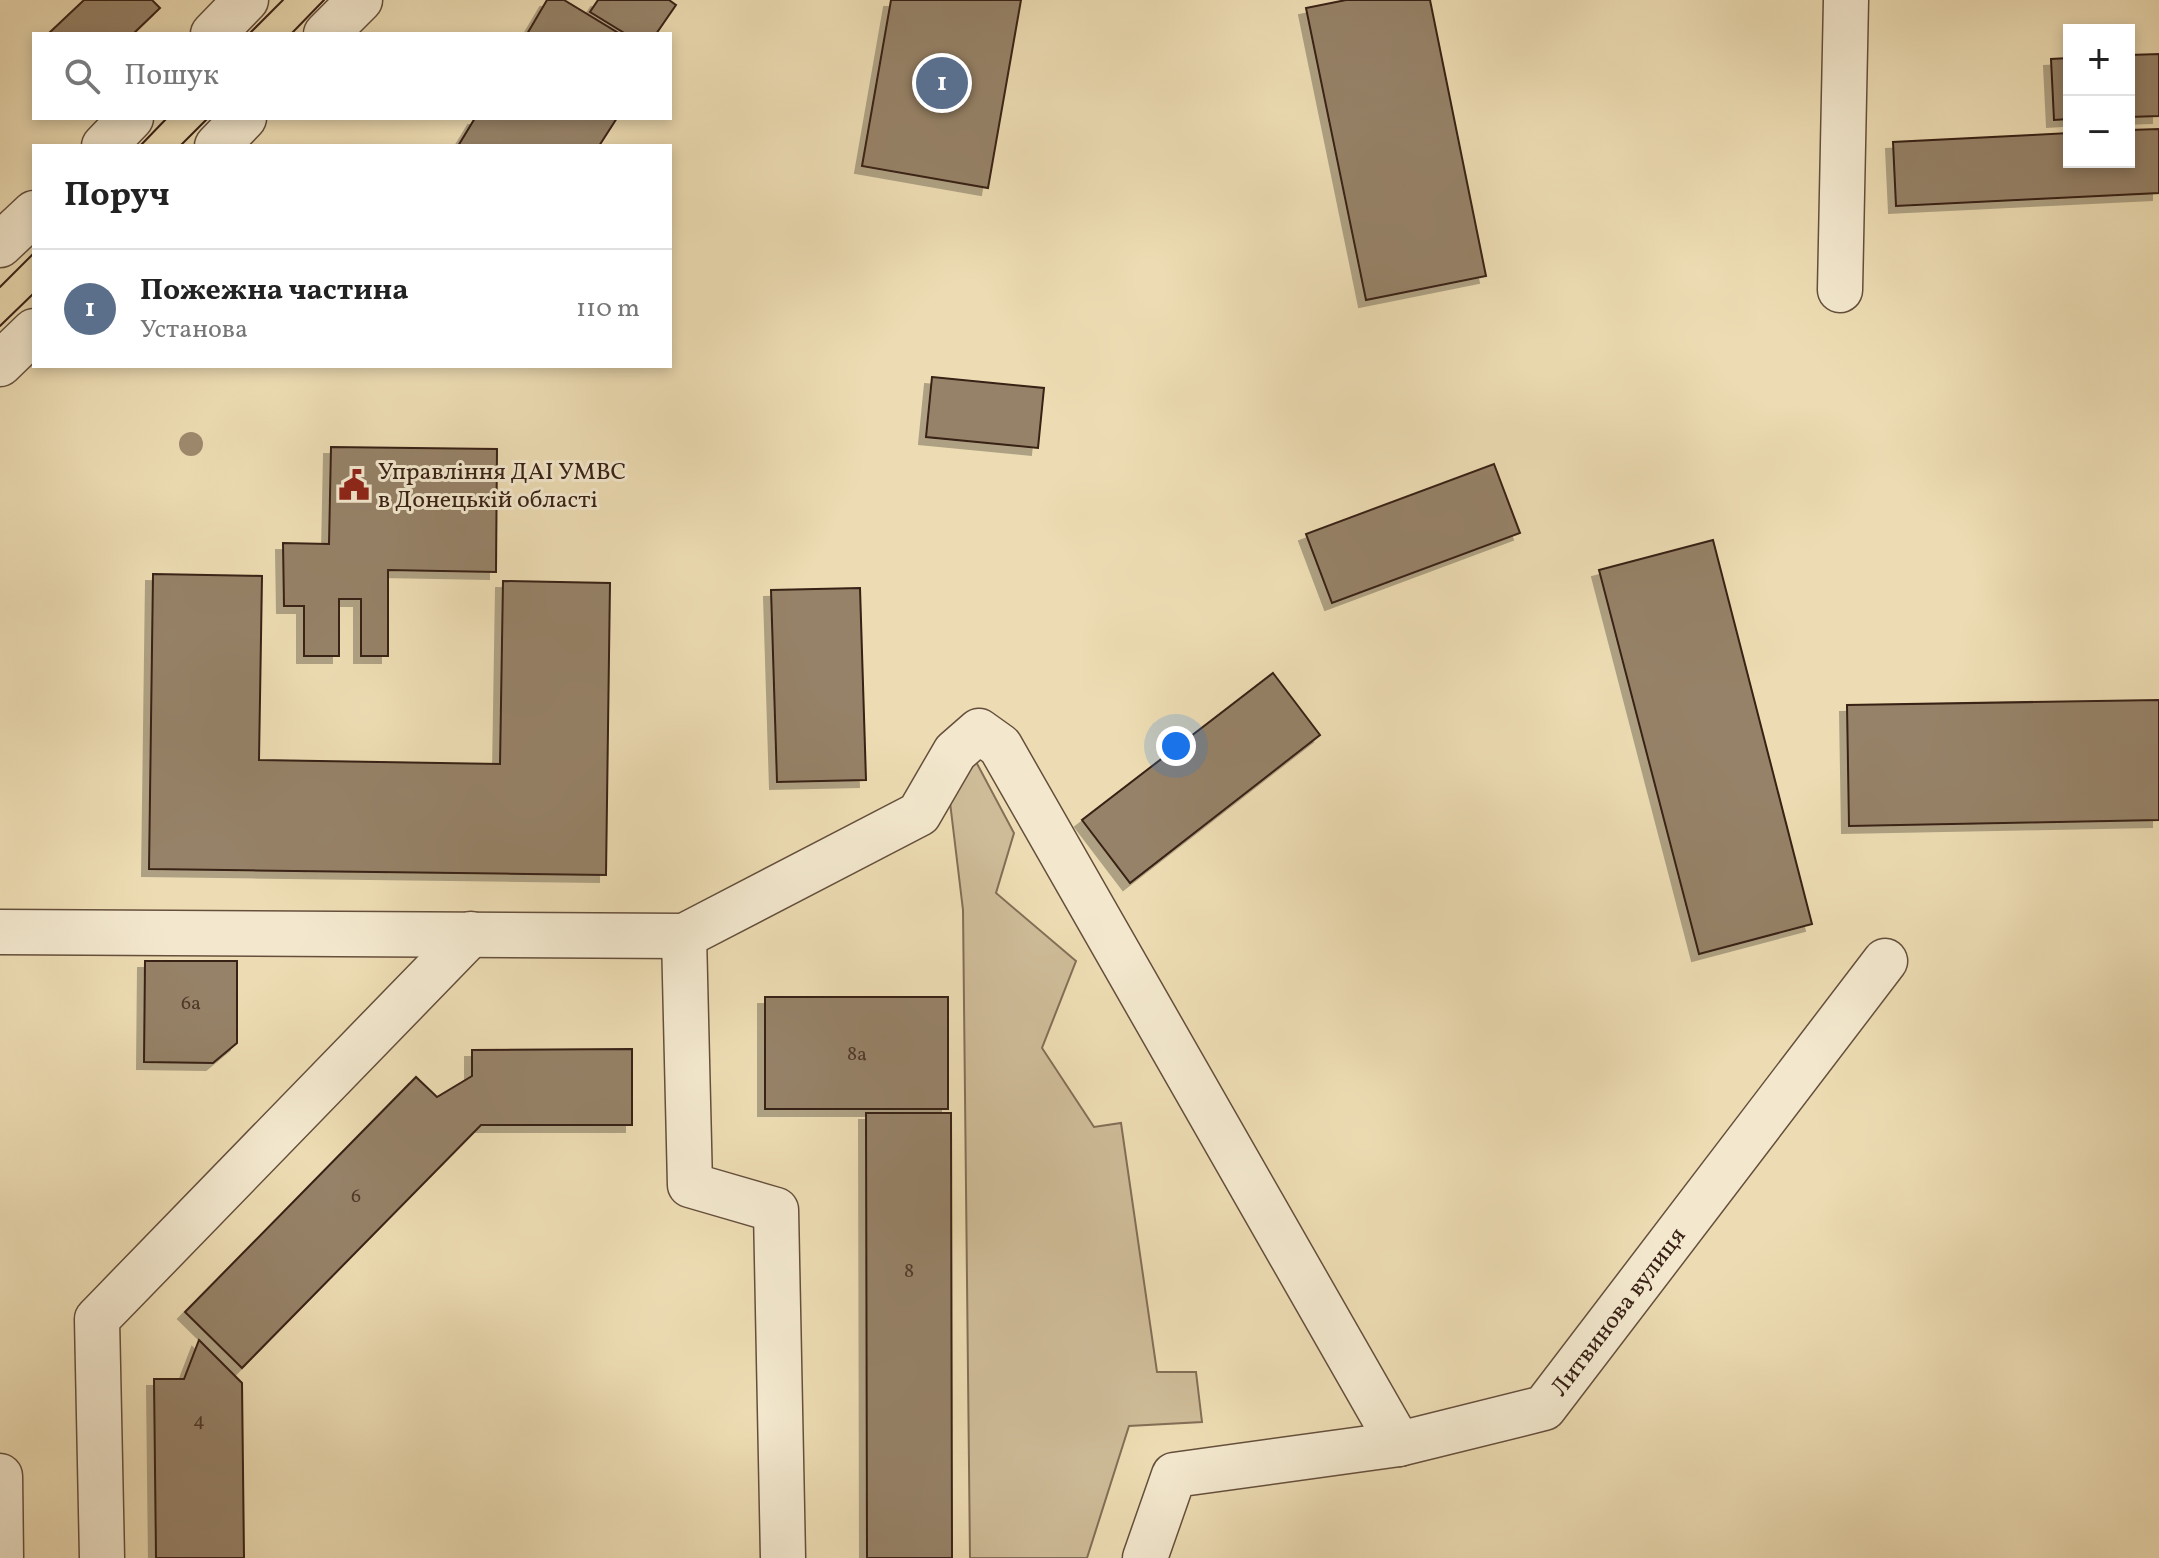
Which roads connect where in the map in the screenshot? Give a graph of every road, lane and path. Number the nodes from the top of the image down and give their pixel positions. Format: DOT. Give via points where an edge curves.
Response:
graph roads {
  1 [pos="246,0"];
  2 [pos="360,0"];
  3 [pos="1846,0"];
  4 [pos="215,32"];
  5 [pos="328,32"];
  6 [pos="129,120"];
  7 [pos="242,120"];
  8 [pos="106,144"];
  9 [pos="219,144"];
  10 [pos="32,215"];
  11 [pos="0,245"];
  12 [pos="1840,290"];
  13 [pos="32,333"];
  14 [pos="0,364"];
  15 [pos="0,932"];
  16 [pos="471,934"];
  17 [pos="684,936"];
  18 [pos="1885,961"];
  19 [pos="1399,1444"];
  20 [pos="0,1476"];
  21 [pos="1,1558"];
  22 [pos="102,1558"];
  23 [pos="783,1558"];
  24 [pos="1145,1558"];
  1 -- 4 [label="street"];
  2 -- 5 [label="street"];
  3 -- 12 [label="street"];
  6 -- 8 [label="street"];
  7 -- 9 [label="street"];
  10 -- 11 [label="street"];
  13 -- 14 [label="street"];
  15 -- 16 [label="street"];
  16 -- 17 [label="street"];
  16 -- 22 [label="street" via="97,1319"];
  17 -- 19 [label="street" via="919,814 955,752 979,731 1000,746"];
  17 -- 23 [label="street" via="690,1185 776,1210"];
  18 -- 19 [label="street, Литвинова вулиця" via="1544,1408"];
  19 -- 24 [label="street, Литвинова вулиця" via="1174,1475"];
  20 -- 21 [label="street"];
}
